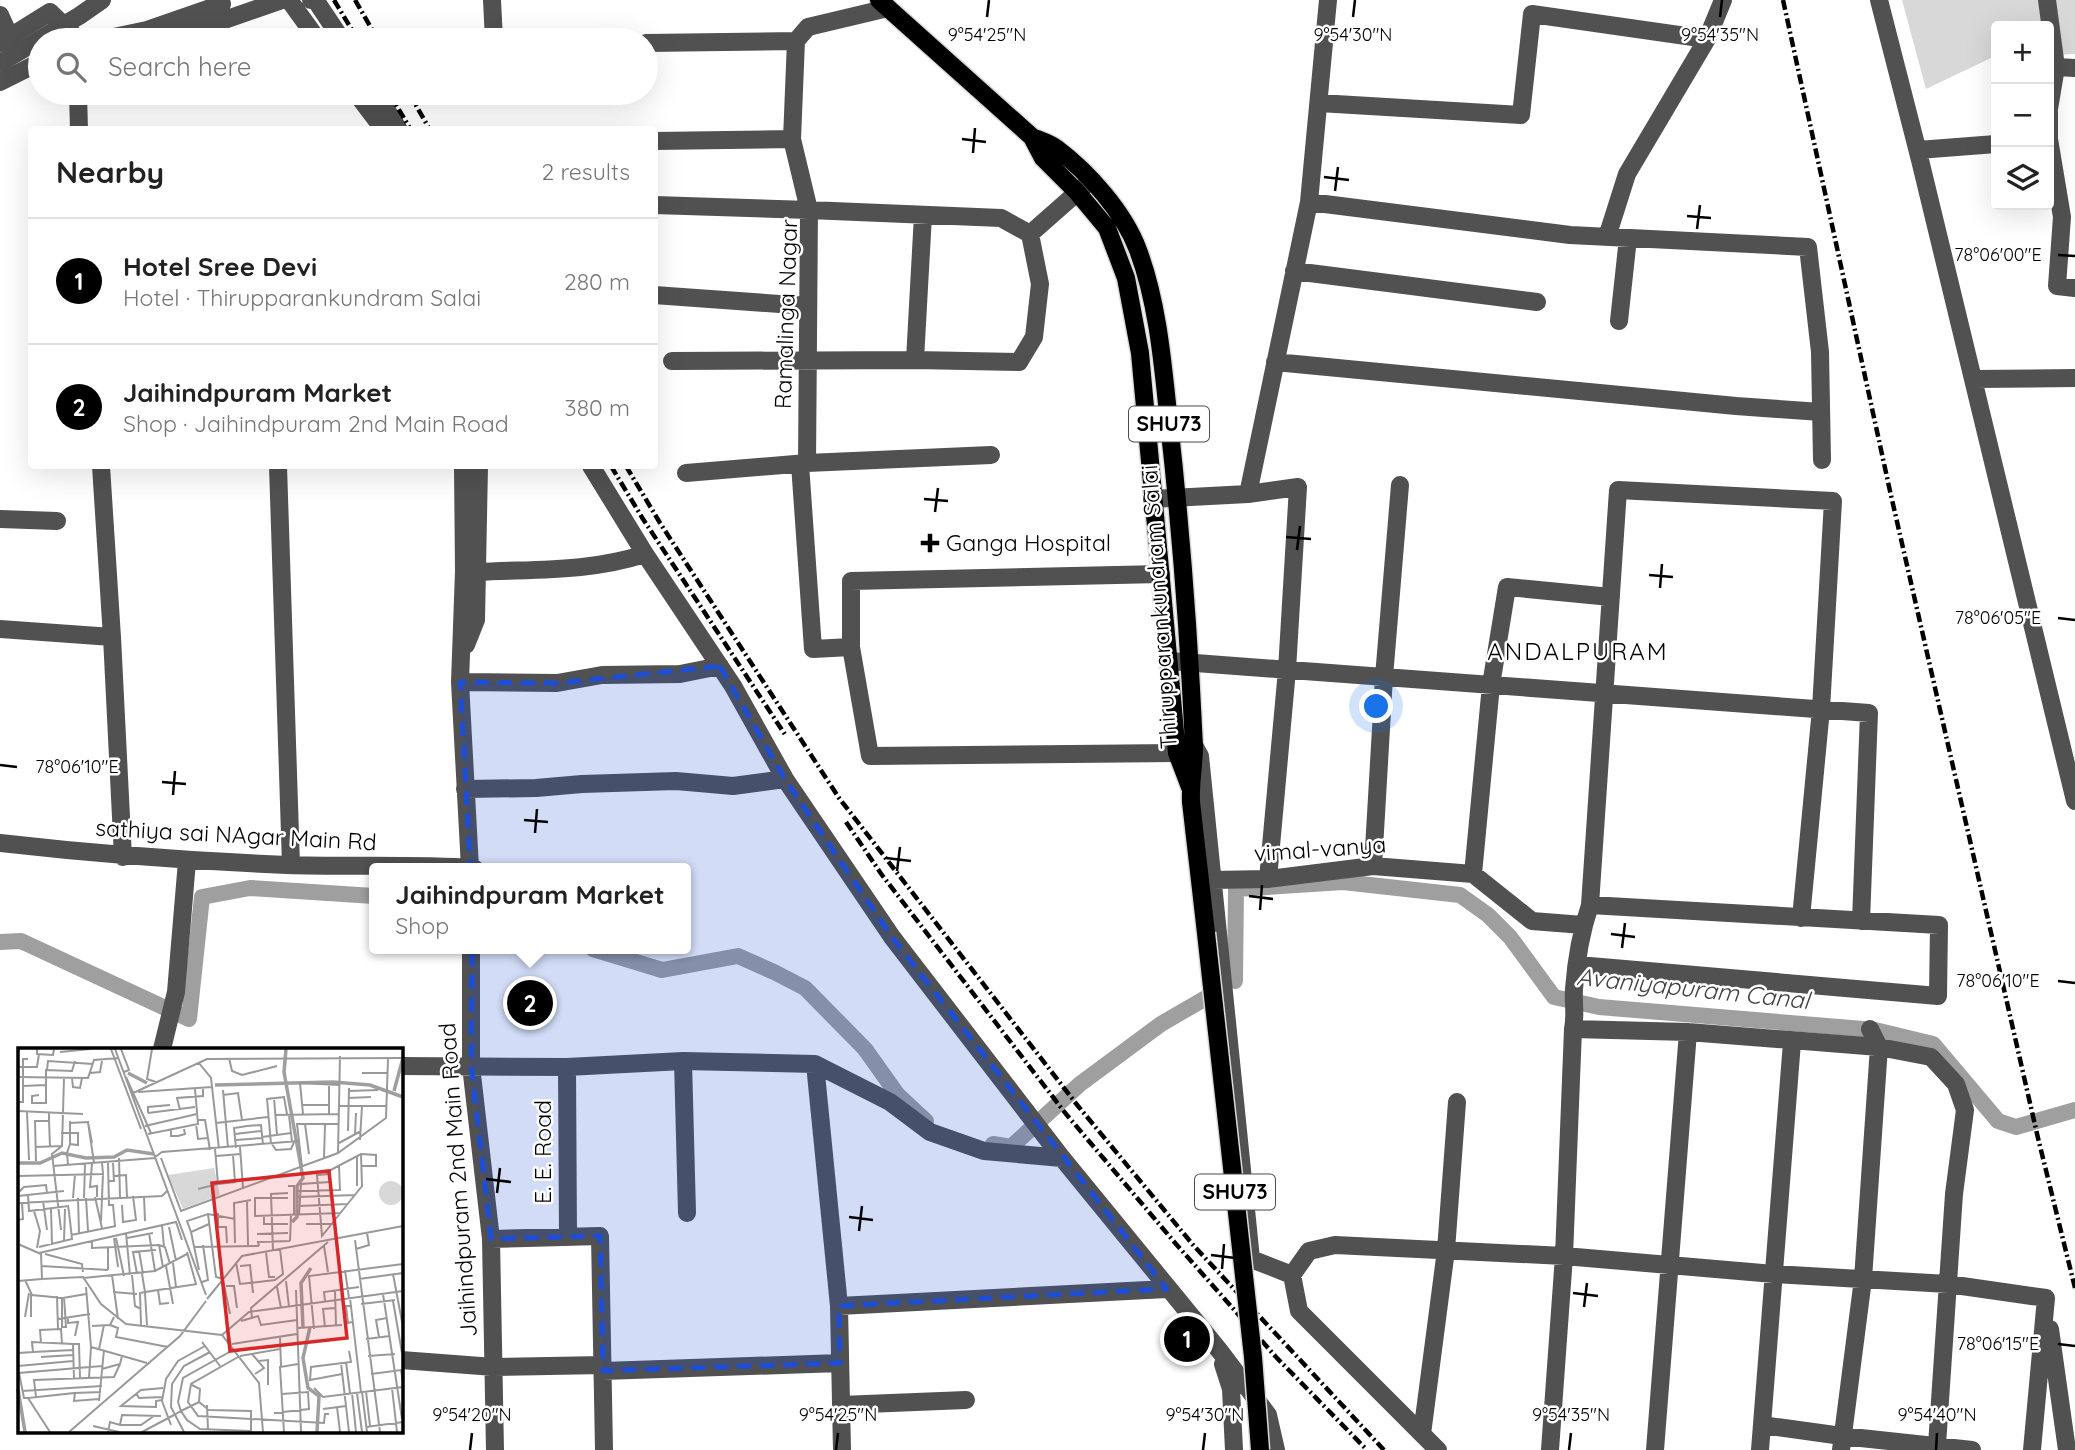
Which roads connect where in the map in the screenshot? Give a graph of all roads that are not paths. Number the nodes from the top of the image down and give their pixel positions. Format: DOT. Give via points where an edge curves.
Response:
graph roads {
  1 [pos="102,0"];
  2 [pos="282,0"];
  3 [pos="289,0"];
  4 [pos="311,0"];
  5 [pos="492,0"];
  6 [pos="1328,0"];
  7 [pos="1723,0"];
  8 [pos="1879,0"];
  9 [pos="2047,0"];
  10 [pos="222,4"];
  11 [pos="890,5"];
  12 [pos="0,15"];
  13 [pos="59,28"];
  14 [pos="67,28"];
  15 [pos="153,28"];
  16 [pos="202,28"];
  17 [pos="309,28"];
  18 [pos="334,28"];
  19 [pos="493,28"];
  20 [pos="1707,39"];
  21 [pos="5,40"];
  22 [pos="796,41"];
  23 [pos="658,43"];
  24 [pos="28,46"];
  25 [pos="0,63"];
  26 [pos="2056,67"];
  27 [pos="28,68"];
  28 [pos="2075,68"];
  29 [pos="0,82"];
  30 [pos="2053,84"];
  31 [pos="1320,103"];
  32 [pos="78,105"];
  33 [pos="365,105"];
  34 [pos="384,105"];
  35 [pos="79,126"];
  36 [pos="381,126"];
  37 [pos="397,126"];
  38 [pos="1032,137"];
  39 [pos="792,139"];
  40 [pos="658,141"];
  41 [pos="1991,144"];
  42 [pos="2050,147"];
  43 [pos="1917,150"];
  44 [pos="1092,180"];
  45 [pos="1077,192"];
  46 [pos="1308,202"];
  47 [pos="658,205"];
  48 [pos="809,210"];
  49 [pos="923,215"];
  50 [pos="1030,234"];
  51 [pos="1607,237"];
  52 [pos="1628,238"];
  53 [pos="1294,271"];
  54 [pos="2075,288"];
  55 [pos="658,295"];
  56 [pos="1537,302"];
  57 [pos="808,306"];
  58 [pos="1619,321"];
  59 [pos="915,360"];
  60 [pos="672,361"];
  61 [pos="807,361"];
  62 [pos="1275,362"];
  63 [pos="2075,378"];
  64 [pos="1973,379"];
  65 [pos="1821,412"];
  66 [pos="991,455"];
  67 [pos="1822,460"];
  68 [pos="803,463"];
  69 [pos="101,469"];
  70 [pos="278,469"];
  71 [pos="463,469"];
  72 [pos="480,469"];
  73 [pos="593,469"];
  74 [pos="686,473"];
  75 [pos="1400,485"];
  76 [pos="1248,494"];
  77 [pos="1177,497"];
  78 [pos="1152,499"];
  79 [pos="0,519"];
  80 [pos="57,521"];
  81 [pos="645,554"];
  82 [pos="478,572"];
  83 [pos="1161,574"];
  84 [pos="1611,597"];
  85 [pos="0,629"];
  86 [pos="113,637"];
  87 [pos="851,647"];
  88 [pos="461,659"];
  89 [pos="1169,661"];
  90 [pos="1190,663"];
  91 [pos="720,666"];
  92 [pos="1286,670"];
  93 [pos="1384,677"];
  94 [pos="460,682"];
  95 [pos="1491,685"];
  96 [pos="1605,694"];
  97 [pos="1821,709"];
  98 [pos="1185,750"];
  99 [pos="785,779"];
  100 [pos="465,789"];
  101 [pos="2075,801"];
  102 [pos="0,843"];
  103 [pos="123,856"];
  104 [pos="187,861"];
  105 [pos="472,863"];
  106 [pos="290,865"];
  107 [pos="369,866"];
  108 [pos="1373,866"];
  109 [pos="1473,874"];
  110 [pos="1268,879"];
  111 [pos="1212,880"];
  112 [pos="1590,905"];
  113 [pos="1801,918"];
  114 [pos="1861,921"];
  115 [pos="1583,925"];
  116 [pos="471,954"];
  117 [pos="1578,965"];
  118 [pos="1575,1021"];
  119 [pos="1870,1029"];
  120 [pos="1688,1032"];
  121 [pos="164,1041"];
  122 [pos="1792,1042"];
  123 [pos="1879,1047"];
  124 [pos="683,1061"];
  125 [pos="815,1064"];
  126 [pos="402,1066"];
  127 [pos="471,1066"];
  128 [pos="567,1067"];
  129 [pos="1457,1102"];
  130 [pos="1062,1158"];
  131 [pos="687,1213"];
  132 [pos="568,1237"];
  133 [pos="491,1239"];
  134 [pos="1446,1250"];
  135 [pos="1564,1256"];
  136 [pos="1670,1265"];
  137 [pos="1774,1274"];
  138 [pos="1292,1275"];
  139 [pos="1863,1279"];
  140 [pos="1948,1284"];
  141 [pos="1167,1289"];
  142 [pos="2046,1298"];
  143 [pos="839,1306"];
  144 [pos="1219,1350"];
  145 [pos="402,1360"];
  146 [pos="840,1363"];
  147 [pos="494,1367"];
  148 [pos="603,1368"];
  149 [pos="965,1400"];
  150 [pos="841,1405"];
  151 [pos="1762,1425"];
  152 [pos="1422,1434"];
  153 [pos="1841,1443"];
  154 [pos="1937,1445"];
  155 [pos="495,1450"];
  156 [pos="604,1450"];
  157 [pos="842,1450"];
  158 [pos="1234,1450"];
  159 [pos="1260,1450"];
  160 [pos="1276,1450"];
  161 [pos="1438,1450"];
  162 [pos="1550,1450"];
  163 [pos="1655,1450"];
  164 [pos="1760,1450"];
  165 [pos="1972,1450"];
  166 [pos="2032,1450"];
  167 [pos="2067,1450"];
  1 -- 13 [label="street, bridge"];
  2 -- 16 [label="street"];
  3 -- 17 [label="street"];
  4 -- 18 [label="street"];
  5 -- 19 [label="street"];
  6 -- 31 [label="street"];
  7 -- 20 [label="street"];
  8 -- 43 [label="street"];
  9 -- 26 [label="street"];
  10 -- 15 [label="street"];
  11 -- 22 [label="street" via="808,27"];
  11 -- 38 [label="main road, Thirupparankundram Salai / SHU73"];
  12 -- 21 [label="street"];
  14 -- 21 [label="street" via="50,12"];
  20 -- 31 [label="street" via="1532,14 1521,115"];
  20 -- 51 [label="street" via="1627,174"];
  22 -- 23 [label="street"];
  22 -- 39 [label="street"];
  24 -- 25 [label="street, bridge"];
  26 -- 28 [label="street"];
  26 -- 30 [label="street"];
  27 -- 29 [label="street"];
  31 -- 46 [label="street"];
  32 -- 35 [label="street"];
  33 -- 36 [label="street"];
  34 -- 37 [label="street"];
  38 -- 44 [label="main road, Thirupparankundram Salai / SHU73" via="1054,146"];
  38 -- 45 [label="main road, Thirupparankundram Salai / SHU73" via="1043,158"];
  39 -- 40 [label="street"];
  39 -- 48 [label="street"];
  41 -- 43 [label="street"];
  42 -- 54 [label="street" via="2062,217 2057,286"];
  43 -- 64 [label="street"];
  44 -- 45 [label="street"];
  44 -- 77 [label="main road, Thirupparankundram Salai / SHU73" via="1121,215 1147,279 1161,354"];
  45 -- 50 [label="street"];
  45 -- 78 [label="main road, Thirupparankundram Salai / SHU73" via="1107,228 1126,278 1140,353"];
  46 -- 51 [label="street"];
  46 -- 53 [label="street"];
  47 -- 48 [label="street"];
  48 -- 49 [label="street, Ramalinga Nagar"];
  48 -- 57 [label="street, Ramalinga Nagar"];
  49 -- 50 [label="street, Ramalinga Nagar" via="1001,218"];
  49 -- 59 [label="street"];
  50 -- 59 [label="street" via="1040,284 1034,337 1019,362"];
  51 -- 52 [label="street"];
  52 -- 58 [label="street"];
  52 -- 65 [label="street" via="1808,247 1820,352"];
  53 -- 56 [label="street"];
  53 -- 62 [label="street"];
  55 -- 57 [label="street"];
  57 -- 61 [label="street, Ramalinga Nagar"];
  59 -- 61 [label="street"];
  60 -- 61 [label="street"];
  61 -- 68 [label="street, Ramalinga Nagar"];
  62 -- 65 [label="street"];
  62 -- 76 [label="street"];
  63 -- 64 [label="street"];
  64 -- 101 [label="street"];
  65 -- 67 [label="street"];
  66 -- 68 [label="street"];
  68 -- 74 [label="street"];
  68 -- 87 [label="street, Ramalinga Nagar" via="813,649"];
  69 -- 86 [label="street"];
  70 -- 106 [label="street"];
  71 -- 88 [label="street"];
  72 -- 82 [label="street"];
  73 -- 81 [label="street"];
  75 -- 93 [label="street"];
  76 -- 77 [label="street"];
  76 -- 92 [label="street" via="1298,487"];
  77 -- 78 [label="street"];
  77 -- 90 [label="main road, Thirupparankundram Salai / SHU73"];
  78 -- 83 [label="main road, Thirupparankundram Salai / SHU73"];
  79 -- 80 [label="street"];
  81 -- 82 [label="street" via="582,568"];
  81 -- 91 [label="street"];
  82 -- 88 [label="street" via="476,620"];
  83 -- 87 [label="street" via="851,581"];
  83 -- 89 [label="main road, Thirupparankundram Salai / SHU73"];
  84 -- 95 [label="street" via="1507,587"];
  84 -- 96 [label="street"];
  84 -- 97 [label="street" via="1618,490 1833,501"];
  85 -- 86 [label="street"];
  86 -- 103 [label="street"];
  87 -- 98 [label="street" via="870,756"];
  88 -- 94 [label="street"];
  89 -- 90 [label="street"];
  89 -- 98 [label="main road, Thirupparankundram Salai / SHU73"];
  90 -- 92 [label="street"];
  90 -- 98 [label="main road, Thirupparankundram Salai / SHU73"];
  91 -- 94 [label="street" via="680,674 602,675 557,683"];
  91 -- 99 [label="street"];
  92 -- 93 [label="street"];
  92 -- 110 [label="street"];
  93 -- 95 [label="street"];
  93 -- 108 [label="street"];
  94 -- 100 [label="street"];
  95 -- 96 [label="street"];
  95 -- 109 [label="street"];
  96 -- 97 [label="street"];
  96 -- 112 [label="street"];
  97 -- 113 [label="street"];
  97 -- 114 [label="street" via="1869,713"];
  98 -- 111 [label="street" via="1198,750 1200,755"];
  98 -- 159 [label="main road, Thirupparankundram Salai / SHU73, bridge"];
  99 -- 100 [label="street" via="733,786 676,781"];
  99 -- 130 [label="street" via="892,936"];
  100 -- 105 [label="street"];
  102 -- 103 [label="street, sathiya sai NAgar Main Rd"];
  103 -- 104 [label="street, sathiya sai NAgar Main Rd"];
  104 -- 106 [label="street, sathiya sai NAgar Main Rd"];
  104 -- 121 [label="street" via="177,992"];
  106 -- 107 [label="street, sathiya sai NAgar Main Rd"];
  108 -- 109 [label="street, vimal-vanya"];
  108 -- 110 [label="street, vimal-vanya"];
  109 -- 115 [label="street" via="1532,921"];
  110 -- 111 [label="street, vimal-vanya"];
  111 -- 138 [label="street" via="1251,1259"];
  112 -- 113 [label="street"];
  112 -- 115 [label="street"];
  113 -- 114 [label="street"];
  114 -- 117 [label="street" via="1940,925 1938,996"];
  115 -- 117 [label="street"];
  116 -- 127 [label="street, Jaihindpuram 2nd Main Road"];
  117 -- 118 [label="street"];
  118 -- 120 [label="street"];
  118 -- 135 [label="street"];
  119 -- 123 [label="street"];
  120 -- 122 [label="street"];
  120 -- 136 [label="street"];
  122 -- 123 [label="street"];
  122 -- 137 [label="street"];
  123 -- 139 [label="street"];
  123 -- 140 [label="street" via="1931,1057 1956,1084 1965,1110"];
  124 -- 125 [label="street"];
  124 -- 128 [label="street"];
  124 -- 131 [label="street"];
  125 -- 130 [label="street" via="887,1101 930,1132 984,1151"];
  125 -- 143 [label="street"];
  126 -- 127 [label="street"];
  127 -- 128 [label="street"];
  127 -- 133 [label="street, Jaihindpuram 2nd Main Road"];
  128 -- 132 [label="street, E. E. Road"];
  129 -- 134 [label="street"];
  130 -- 141 [label="street"];
  132 -- 133 [label="street"];
  132 -- 148 [label="street" via="600,1236"];
  133 -- 147 [label="street, Jaihindpuram 2nd Main Road"];
  134 -- 135 [label="street"];
  134 -- 138 [label="street" via="1335,1245 1309,1251"];
  134 -- 152 [label="street"];
  135 -- 136 [label="street"];
  135 -- 162 [label="street"];
  136 -- 137 [label="street"];
  136 -- 163 [label="street"];
  137 -- 139 [label="street"];
  137 -- 151 [label="street"];
  138 -- 152 [label="street" via="1299,1311"];
  139 -- 140 [label="street"];
  139 -- 153 [label="street"];
  140 -- 142 [label="street"];
  140 -- 154 [label="street"];
  141 -- 143 [label="street"];
  141 -- 144 [label="street"];
  142 -- 166 [label="street"];
  142 -- 167 [label="street"];
  143 -- 146 [label="street"];
  144 -- 158 [label="street" via="1231,1388"];
  144 -- 160 [label="street" via="1268,1415"];
  145 -- 147 [label="street"];
  146 -- 148 [label="street"];
  146 -- 150 [label="street"];
  147 -- 148 [label="street"];
  147 -- 155 [label="street, Jaihindpuram 2nd Main Road"];
  148 -- 156 [label="street"];
  149 -- 150 [label="street"];
  150 -- 157 [label="street"];
  151 -- 153 [label="street"];
  151 -- 164 [label="street"];
  152 -- 161 [label="street"];
  153 -- 154 [label="street"];
  154 -- 165 [label="street"];
}
